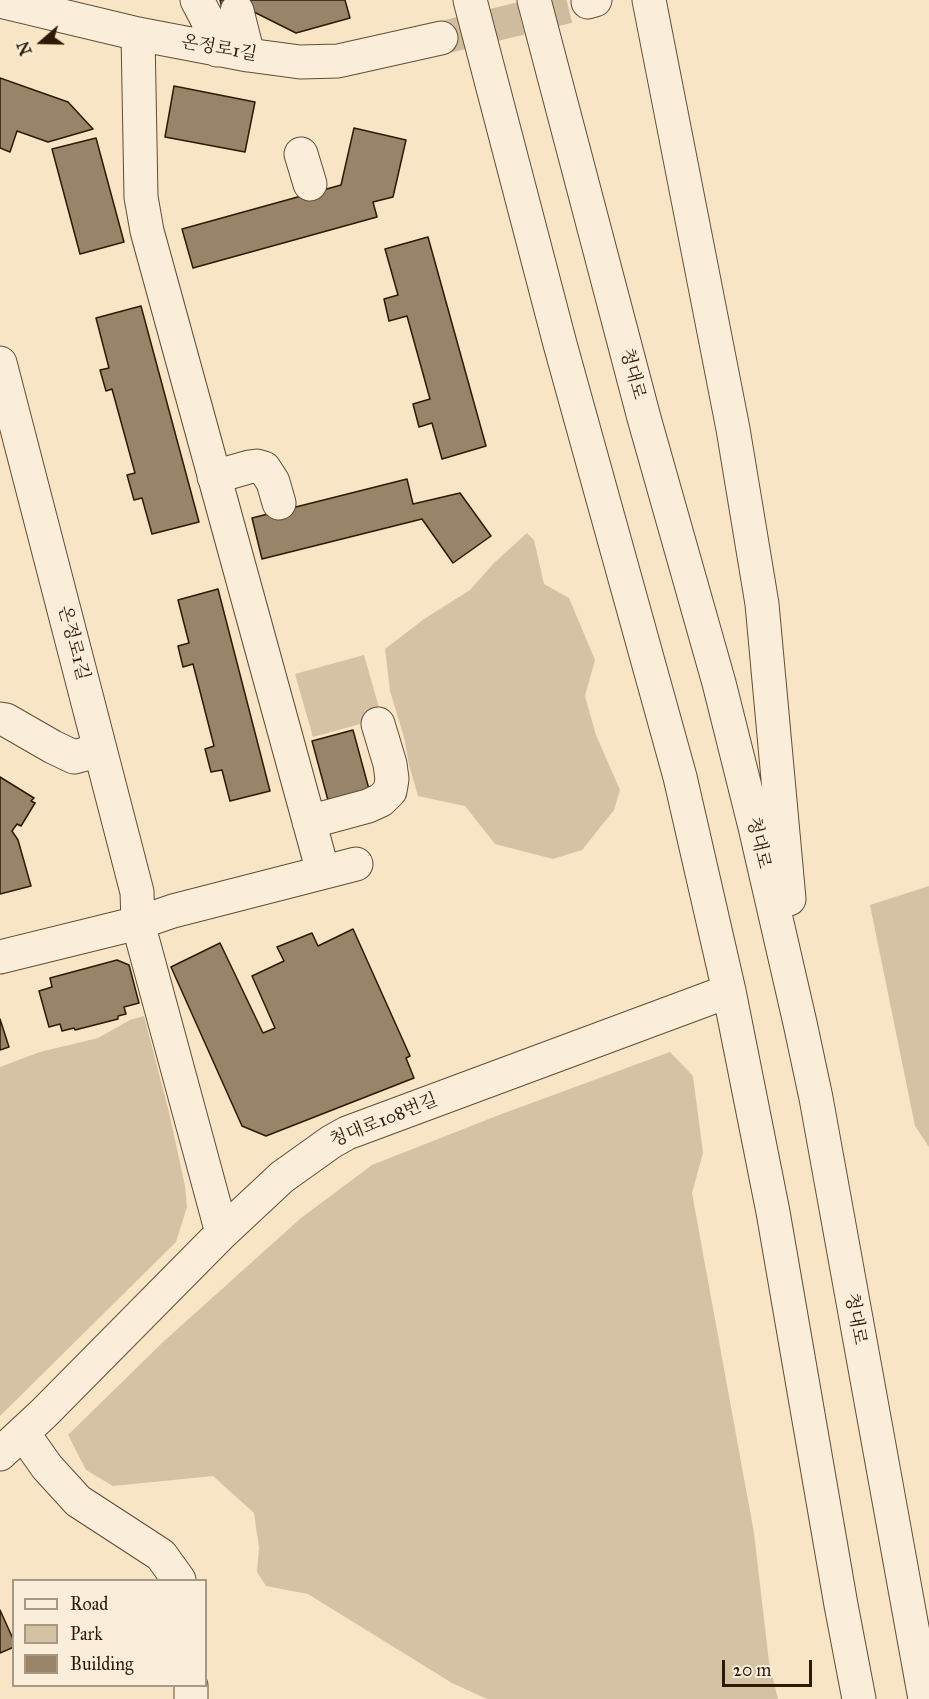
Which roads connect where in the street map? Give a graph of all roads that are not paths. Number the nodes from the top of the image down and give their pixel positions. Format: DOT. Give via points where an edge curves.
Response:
graph roads {
  1 [pos="197,0"];
  2 [pos="470,0"];
  3 [pos="534,0"];
  4 [pos="649,0"];
  5 [pos="0,1"];
  6 [pos="237,11"];
  7 [pos="138,34"];
  8 [pos="441,38"];
  9 [pos="232,53"];
  10 [pos="2,376"];
  11 [pos="214,477"];
  12 [pos="279,502"];
  13 [pos="0,720"];
  14 [pos="378,724"];
  15 [pos="100,750"];
  16 [pos="309,822"];
  17 [pos="356,864"];
  18 [pos="323,872"];
  19 [pos="138,923"];
  20 [pos="0,957"];
  21 [pos="729,991"];
  22 [pos="800,1023"];
  23 [pos="222,1233"];
  24 [pos="11,1443"];
  25 [pos="178,1579"];
  26 [pos="907,1604"];
  27 [pos="841,1605"];
  28 [pos="929,1691"];
  29 [pos="849,1699"];
  30 [pos="859,1699"];
  31 [pos="925,1699"];
  1 -- 9 [label="street"];
  2 -- 21 [label="street" via="560,344 661,704"];
  3 -- 22 [label="street, 청대로" via="644,418 719,683"];
  4 -- 22 [label="street" via="733,429 762,604"];
  5 -- 7 [label="street, 온정로1길"];
  6 -- 9 [label="street"];
  7 -- 9 [label="street, 온정로1길"];
  7 -- 11 [label="street" via="141,197"];
  8 -- 9 [label="street, 온정로1길" via="338,61 300,62"];
  10 -- 15 [label="street, 온정로1길"];
  11 -- 12 [label="street" via="249,467 264,468"];
  11 -- 16 [label="street"];
  13 -- 15 [label="street" via="74,757"];
  14 -- 16 [label="street" via="390,764 390,791 368,806"];
  15 -- 19 [label="street, 온정로1길" via="137,892"];
  16 -- 18 [label="street"];
  17 -- 18 [label="street"];
  18 -- 19 [label="street"];
  19 -- 20 [label="street"];
  19 -- 23 [label="street, 온정로1길"];
  21 -- 23 [label="street, 청대로108번길" via="347,1133 282,1177"];
  21 -- 27 [label="street" via="773,1212"];
  22 -- 26 [label="street, 청대로"];
  23 -- 24 [label="street, 청대로108번길"];
  24 -- 25 [label="street" via="47,1467 78,1500 160,1555"];
  26 -- 28 [label="street"];
  26 -- 31 [label="street, 청대로"];
  27 -- 29 [label="street"];
  27 -- 30 [label="street"];
}
